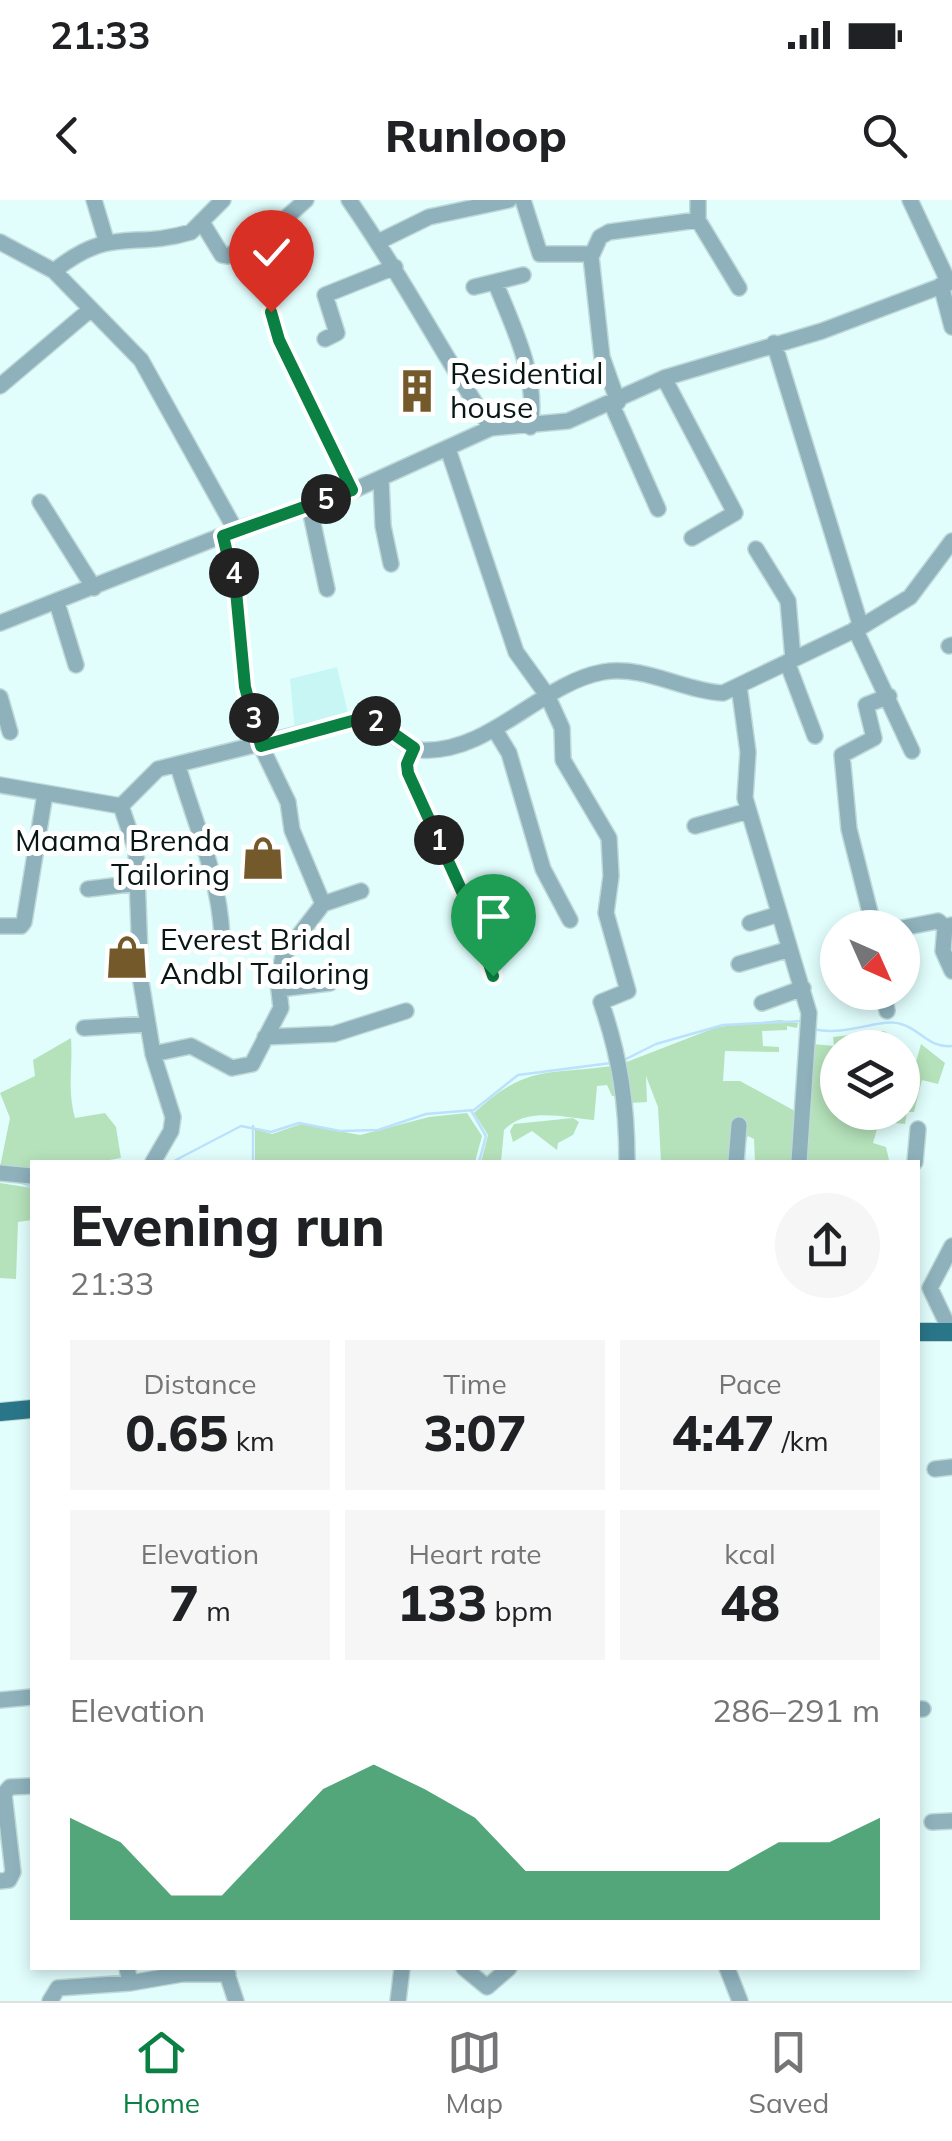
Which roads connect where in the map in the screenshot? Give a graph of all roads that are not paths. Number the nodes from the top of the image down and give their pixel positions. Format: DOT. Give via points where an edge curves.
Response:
graph roads {
  1 [pos="94,200"];
  2 [pos="224,200"];
  3 [pos="306,200"];
  4 [pos="348,200"];
  5 [pos="509,200"];
  6 [pos="523,200"];
  7 [pos="698,200"];
  8 [pos="910,200"];
  9 [pos="482,208"];
  10 [pos="698,220"];
  11 [pos="203,224"];
  12 [pos="488,227"];
  13 [pos="106,240"];
  14 [pos="0,242"];
  15 [pos="378,242"];
  16 [pos="592,254"];
  17 [pos="395,266"];
  18 [pos="54,271"];
  19 [pos="523,275"];
  20 [pos="495,282"];
  21 [pos="947,284"];
  22 [pos="474,287"];
  23 [pos="738,288"];
  24 [pos="91,309"];
  25 [pos="271,312"];
  26 [pos="952,327"];
  27 [pos="326,339"];
  28 [pos="774,343"];
  29 [pos="664,378"];
  30 [pos="0,386"];
  31 [pos="615,403"];
  32 [pos="530,427"];
  33 [pos="491,428"];
  34 [pos="448,449"];
  35 [pos="381,479"];
  36 [pos="352,490"];
  37 [pos="40,502"];
  38 [pos="309,504"];
  39 [pos="658,509"];
  40 [pos="230,534"];
  41 [pos="692,538"];
  42 [pos="952,542"];
  43 [pos="756,549"];
  44 [pos="391,564"];
  45 [pos="94,588"];
  46 [pos="327,589"];
  47 [pos="57,603"];
  48 [pos="0,623"];
  49 [pos="858,628"];
  50 [pos="790,660"];
  51 [pos="76,664"];
  52 [pos="738,686"];
  53 [pos="547,695"];
  54 [pos="888,696"];
  55 [pos="0,698"];
  56 [pos="496,730"];
  57 [pos="10,732"];
  58 [pos="815,736"];
  59 [pos="261,746"];
  60 [pos="414,748"];
  61 [pos="912,751"];
  62 [pos="178,766"];
  63 [pos="0,785"];
  64 [pos="45,794"];
  65 [pos="122,806"];
  66 [pos="748,811"];
  67 [pos="695,826"];
  68 [pos="138,883"];
  69 [pos="88,888"];
  70 [pos="361,891"];
  71 [pos="323,904"];
  72 [pos="869,910"];
  73 [pos="779,914"];
  74 [pos="570,920"];
  75 [pos="750,923"];
  76 [pos="920,924"];
  77 [pos="0,926"];
  78 [pos="948,926"];
  79 [pos="222,936"];
  80 [pos="790,949"];
  81 [pos="739,964"];
  82 [pos="952,971"];
  83 [pos="493,976"];
  84 [pos="330,983"];
  85 [pos="803,988"];
  86 [pos="279,989"];
  87 [pos="762,1003"];
  88 [pos="406,1012"];
  89 [pos="148,1024"];
  90 [pos="84,1028"];
  91 [pos="265,1037"];
  92 [pos="153,1054"];
  93 [pos="740,1125"];
  94 [pos="918,1130"];
  95 [pos="154,1160"];
  96 [pos="627,1160"];
  97 [pos="736,1160"];
  98 [pos="800,1160"];
  99 [pos="915,1160"];
  100 [pos="0,1173"];
  101 [pos="30,1176"];
  102 [pos="952,1246"];
  103 [pos="920,1332"];
  104 [pos="952,1332"];
  105 [pos="30,1409"];
  106 [pos="0,1412"];
  107 [pos="952,1468"];
  108 [pos="934,1469"];
  109 [pos="30,1698"];
  110 [pos="0,1700"];
  111 [pos="30,1786"];
  112 [pos="952,1820"];
  113 [pos="932,1822"];
  114 [pos="0,1881"];
  115 [pos="402,1970"];
  116 [pos="466,1970"];
  117 [pos="507,1970"];
  118 [pos="729,1970"];
  119 [pos="227,1971"];
  120 [pos="129,1975"];
  121 [pos="50,2001"];
  122 [pos="236,2001"];
  123 [pos="398,2001"];
  124 [pos="740,2001"];
  1 -- 13 [label="street"];
  2 -- 11 [label="street"];
  3 -- 11 [label="street" via="266,235 228,256"];
  4 -- 15 [label="street"];
  5 -- 9 [label="street"];
  6 -- 16 [label="street" via="540,254"];
  7 -- 10 [label="street"];
  8 -- 21 [label="street"];
  9 -- 12 [label="street"];
  9 -- 15 [label="street" via="428,218"];
  10 -- 16 [label="street" via="609,232"];
  10 -- 23 [label="street"];
  11 -- 13 [label="street" via="182,235"];
  13 -- 18 [label="street"];
  14 -- 18 [label="street"];
  15 -- 17 [label="street"];
  16 -- 31 [label="street" via="602,357"];
  17 -- 27 [label="street" via="325,295 337,334"];
  17 -- 33 [label="street"];
  18 -- 24 [label="street"];
  19 -- 20 [label="street"];
  20 -- 22 [label="street"];
  20 -- 32 [label="street" via="521,345 534,408"];
  21 -- 26 [label="street"];
  21 -- 28 [label="street"];
  24 -- 30 [label="street"];
  24 -- 40 [label="street" via="150,372"];
  25 -- 36 [label="street"];
  28 -- 29 [label="street"];
  28 -- 49 [label="street"];
  29 -- 31 [label="street"];
  29 -- 41 [label="street" via="735,513"];
  31 -- 32 [label="street"];
  31 -- 39 [label="street"];
  32 -- 33 [label="street"];
  33 -- 34 [label="street"];
  34 -- 35 [label="street"];
  34 -- 53 [label="street" via="516,652"];
  35 -- 36 [label="street"];
  35 -- 44 [label="street"];
  36 -- 38 [label="street"];
  37 -- 45 [label="street"];
  38 -- 40 [label="street"];
  38 -- 46 [label="street"];
  40 -- 45 [label="street"];
  40 -- 59 [label="street" via="245,687"];
  42 -- 49 [label="street" via="910,597"];
  43 -- 50 [label="street" via="788,601"];
  45 -- 47 [label="street"];
  47 -- 48 [label="street"];
  47 -- 51 [label="street"];
  49 -- 50 [label="street"];
  49 -- 54 [label="street"];
  50 -- 52 [label="street"];
  50 -- 58 [label="street"];
  52 -- 53 [label="street" via="715,692 615,671"];
  52 -- 66 [label="street"];
  53 -- 56 [label="street"];
  53 -- 96 [label="street" via="562,728 563,760 609,838 606,913 628,992 601,1002 620,1060"];
  54 -- 61 [label="street"];
  54 -- 72 [label="street" via="866,705 874,738 842,754 849,829"];
  55 -- 57 [label="street"];
  56 -- 60 [label="street"];
  56 -- 74 [label="street" via="543,868"];
  59 -- 60 [label="street" via="363,718"];
  59 -- 62 [label="street"];
  59 -- 71 [label="street"];
  60 -- 83 [label="street" via="408,773"];
  62 -- 65 [label="street" via="145,777"];
  62 -- 79 [label="street" via="207,843"];
  63 -- 64 [label="street"];
  64 -- 65 [label="street"];
  64 -- 77 [label="street" via="25,920"];
  65 -- 68 [label="street"];
  66 -- 67 [label="street"];
  66 -- 73 [label="street"];
  68 -- 69 [label="street"];
  68 -- 89 [label="street"];
  70 -- 71 [label="street"];
  71 -- 86 [label="street" via="283,956"];
  73 -- 75 [label="street"];
  73 -- 80 [label="street"];
  76 -- 78 [label="street"];
  78 -- 82 [label="street" via="943,952"];
  80 -- 81 [label="street"];
  80 -- 85 [label="street"];
  84 -- 86 [label="street"];
  85 -- 87 [label="street"];
  85 -- 98 [label="street" via="808,1022"];
  86 -- 91 [label="street" via="280,1008"];
  88 -- 91 [label="street" via="343,1033"];
  89 -- 90 [label="street"];
  89 -- 92 [label="street"];
  91 -- 92 [label="street" via="254,1062 242,1068 191,1046"];
  92 -- 95 [label="street" via="173,1117"];
  93 -- 97 [label="street"];
  94 -- 99 [label="street"];
  100 -- 101 [label="street"];
  102 -- 104 [label="street" via="930,1288"];
  103 -- 104 [label="main road"];
  105 -- 106 [label="main road"];
  107 -- 108 [label="street"];
  109 -- 110 [label="street"];
  111 -- 114 [label="street" via="4,1794 13,1872"];
  112 -- 113 [label="street"];
  115 -- 123 [label="street"];
  116 -- 117 [label="street" via="487,1987"];
  118 -- 124 [label="street"];
  119 -- 120 [label="street"];
  119 -- 122 [label="street"];
  120 -- 121 [label="street" via="58,1988"];
}
